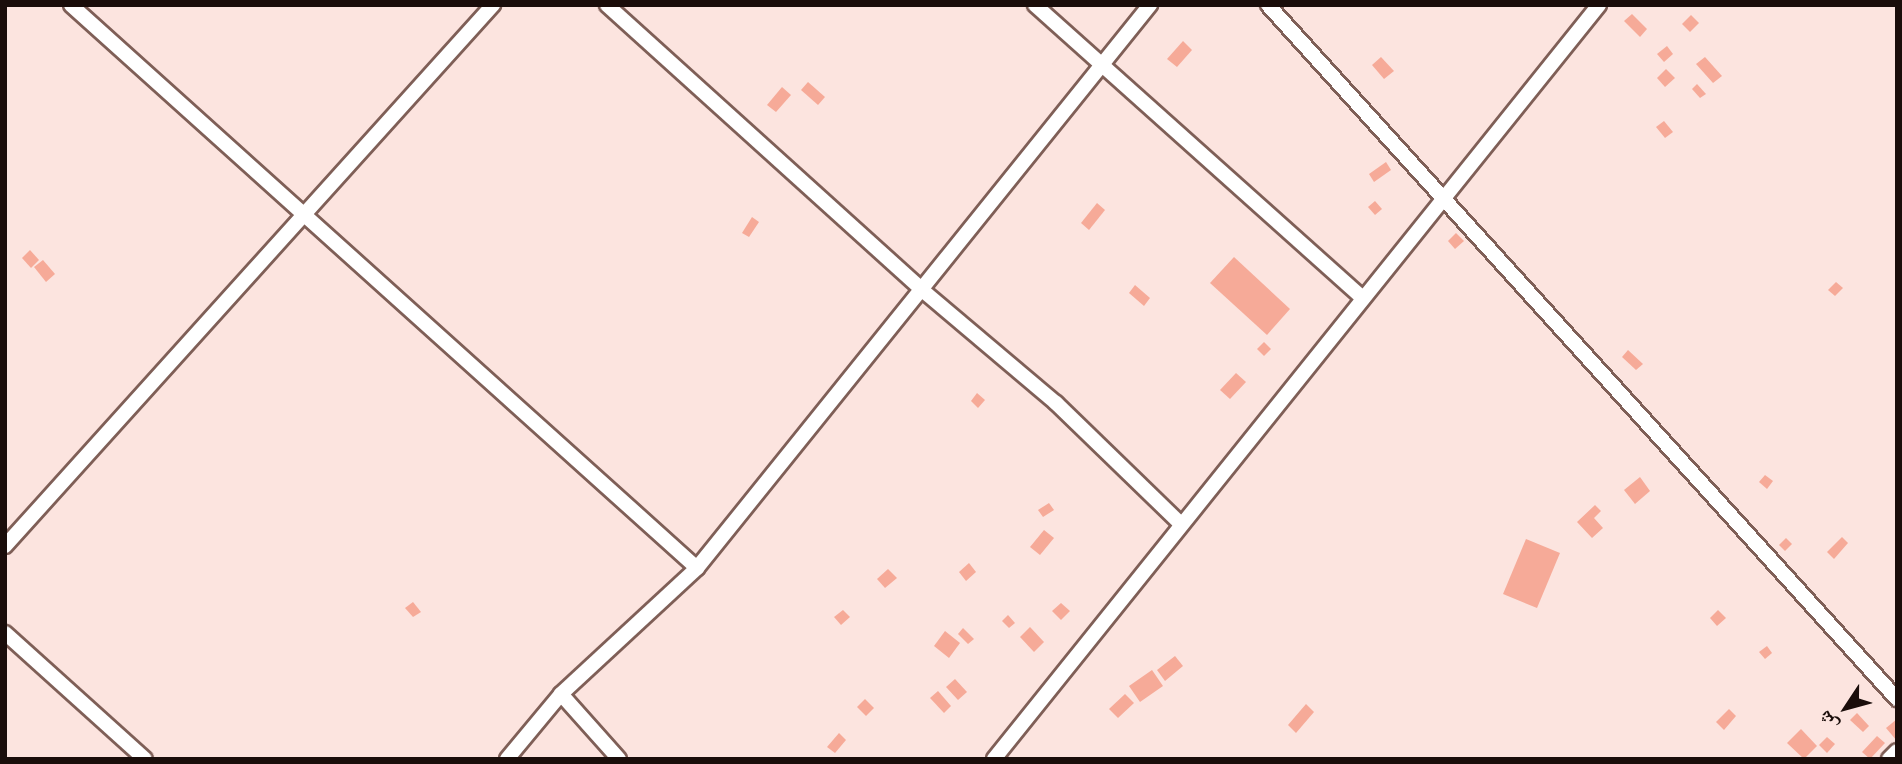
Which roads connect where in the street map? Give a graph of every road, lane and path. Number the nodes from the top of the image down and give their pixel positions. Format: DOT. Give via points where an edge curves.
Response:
graph roads {
  1 [pos="71,5"];
  2 [pos="494,5"];
  3 [pos="607,5"];
  4 [pos="1035,5"];
  5 [pos="1150,5"];
  6 [pos="1268,5"];
  7 [pos="1599,5"];
  8 [pos="1102,65"];
  9 [pos="1443,198"];
  10 [pos="304,215"];
  11 [pos="921,289"];
  12 [pos="1363,298"];
  13 [pos="1181,524"];
  14 [pos="5,546"];
  15 [pos="696,568"];
  16 [pos="5,633"];
  17 [pos="561,694"];
  18 [pos="1897,699"];
  19 [pos="1897,751"];
  20 [pos="145,759"];
  21 [pos="507,759"];
  22 [pos="619,759"];
  23 [pos="994,759"];
  24 [pos="1889,759"];
  1 -- 10 [label="street"];
  2 -- 10 [label="street"];
  3 -- 11 [label="street"];
  4 -- 8 [label="street"];
  5 -- 8 [label="street"];
  6 -- 9 [label="street"];
  7 -- 9 [label="street"];
  8 -- 11 [label="street"];
  8 -- 12 [label="street"];
  9 -- 12 [label="street"];
  9 -- 18 [label="street"];
  10 -- 14 [label="street"];
  10 -- 15 [label="street"];
  11 -- 13 [label="street" via="1056,403"];
  11 -- 15 [label="street"];
  12 -- 13 [label="street"];
  13 -- 23 [label="street"];
  15 -- 17 [label="street"];
  16 -- 20 [label="street"];
  17 -- 21 [label="street"];
  17 -- 22 [label="street"];
  19 -- 24 [label="street"];
}
